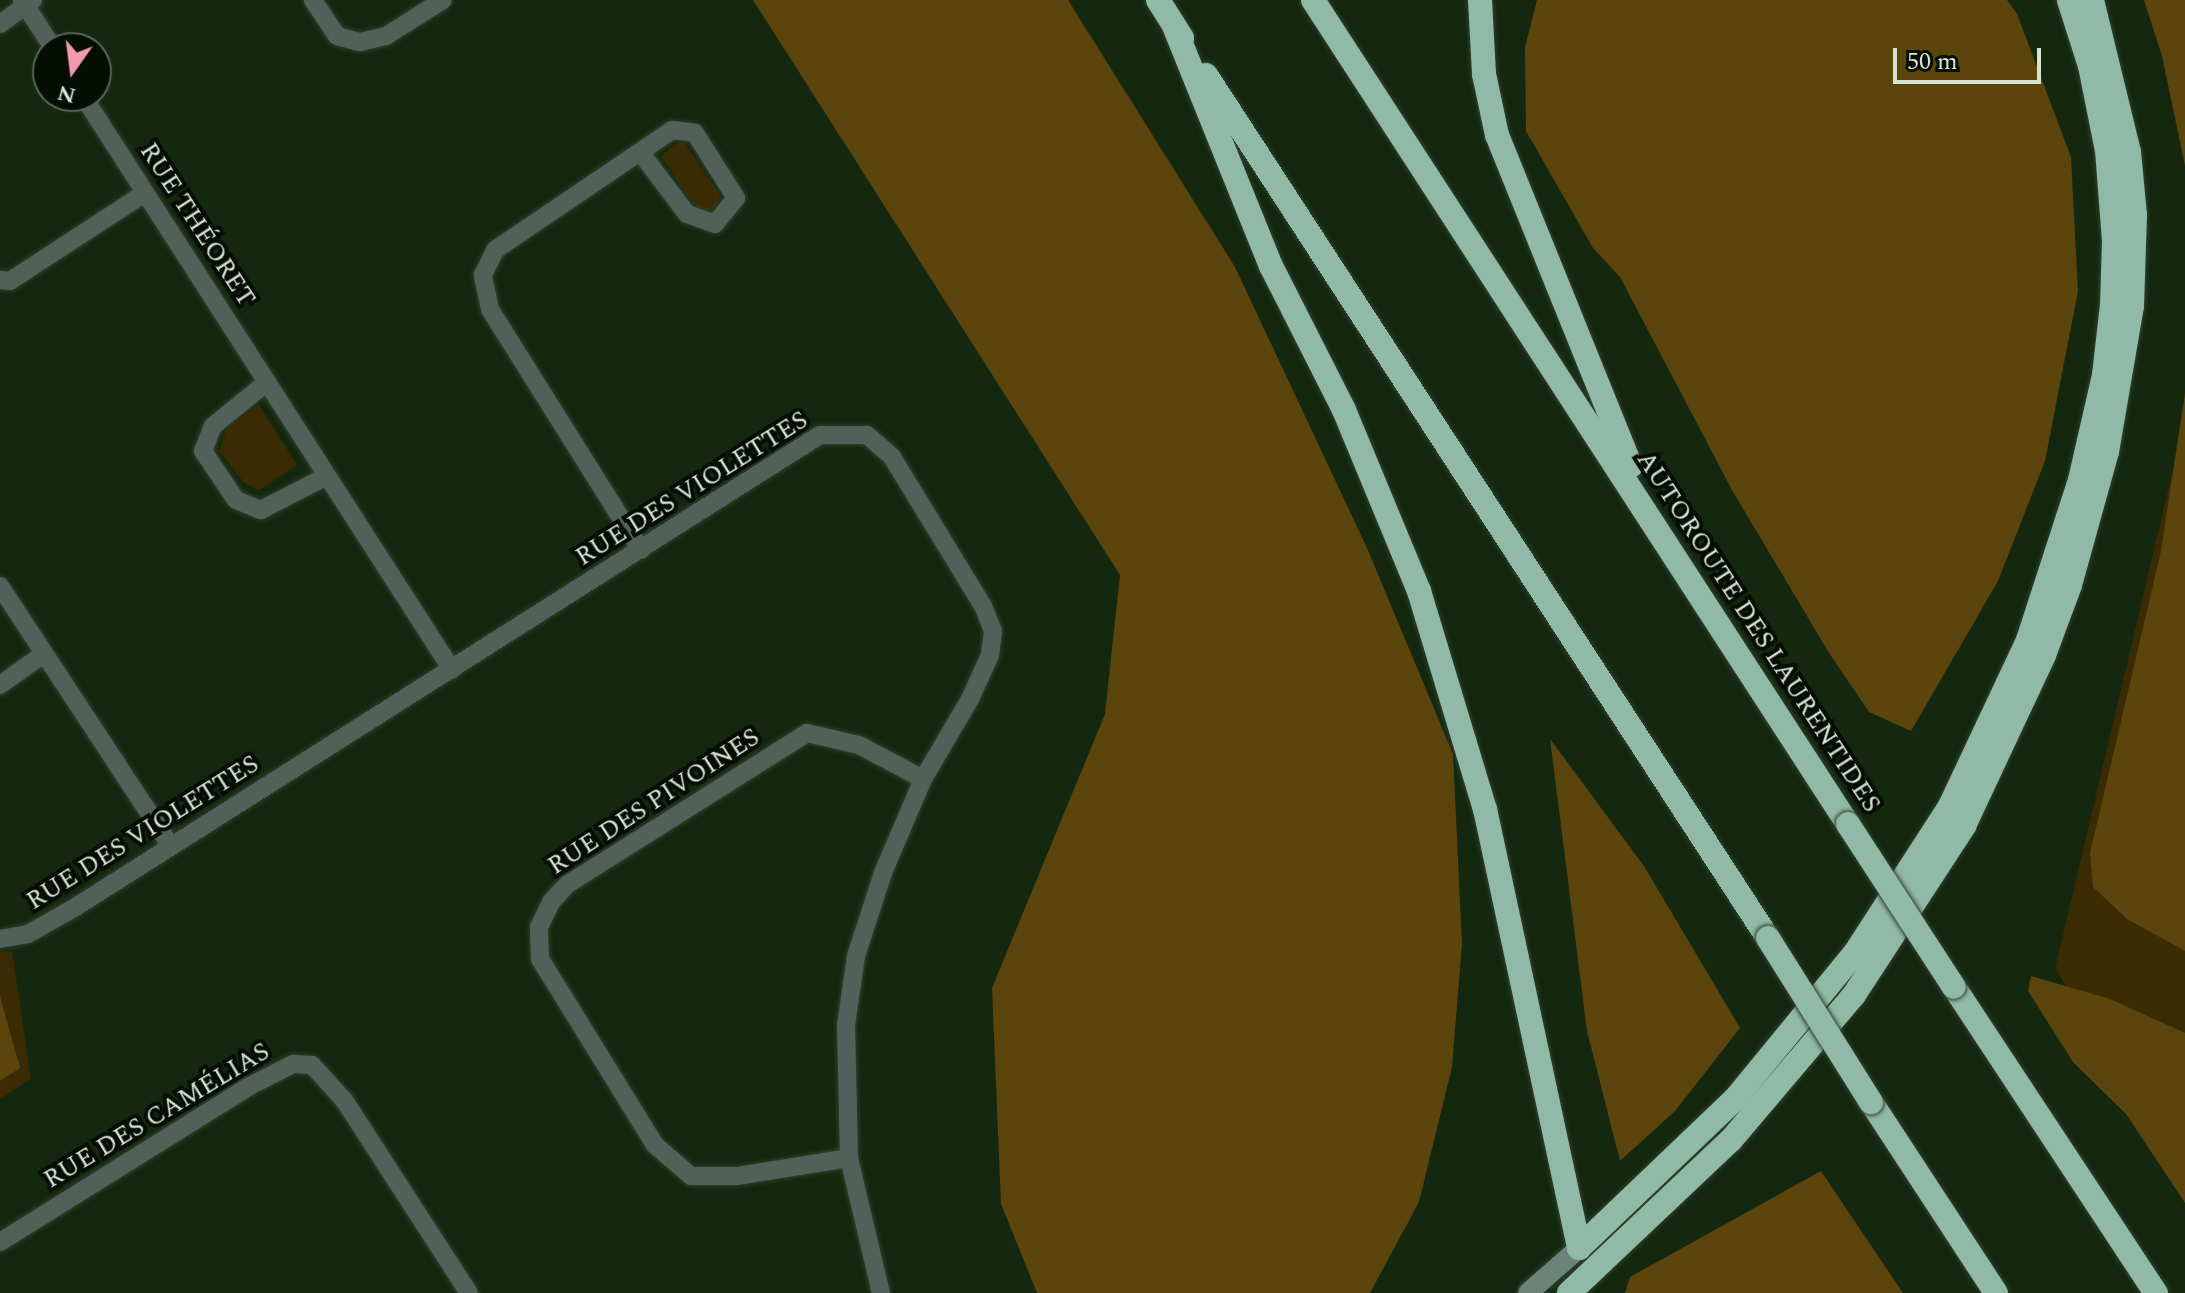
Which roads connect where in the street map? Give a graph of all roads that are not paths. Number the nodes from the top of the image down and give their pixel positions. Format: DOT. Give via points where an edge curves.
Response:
graph roads {
  1 [pos="313,0"];
  2 [pos="443,0"];
  3 [pos="1158,0"];
  4 [pos="1313,0"];
  5 [pos="1480,0"];
  6 [pos="2069,0"];
  7 [pos="2092,0"];
  8 [pos="27,2"];
  9 [pos="0,24"];
  10 [pos="1174,26"];
  11 [pos="44,32"];
  12 [pos="93,112"];
  13 [pos="641,153"];
  14 [pos="145,193"];
  15 [pos="0,280"];
  16 [pos="267,382"];
  17 [pos="325,477"];
  18 [pos="1650,514"];
  19 [pos="641,550"];
  20 [pos="0,586"];
  21 [pos="42,655"];
  22 [pos="452,670"];
  23 [pos="0,685"];
  24 [pos="923,779"];
  25 [pos="171,846"];
  26 [pos="0,939"];
  27 [pos="849,1158"];
  28 [pos="0,1242"];
  29 [pos="1579,1248"];
  30 [pos="469,1293"];
  31 [pos="881,1293"];
  32 [pos="1528,1293"];
  33 [pos="1569,1293"];
  34 [pos="1996,1293"];
  35 [pos="2156,1293"];
  1 -- 2 [label="street" via="337,36 360,42 386,36"];
  3 -- 10 [label="highway"];
  4 -- 18 [label="highway, AUTOROUTE DES LAURENTIDES"];
  5 -- 18 [label="highway" via="1484,74 1508,170"];
  6 -- 29 [label="highway" via="2090,66 2107,151 2114,241 2112,305 2104,375 2080,480 2028,640 1950,806 1855,953 1735,1099"];
  7 -- 33 [label="highway" via="2129,152 2135,215 2132,306 2107,452 2070,585 2044,655 1964,826 1854,995 1731,1140"];
  8 -- 9 [label="street"];
  8 -- 11 [label="street"];
  10 -- 29 [label="highway" via="1271,266 1360,445 1424,605 1485,809"];
  10 -- 34 [label="highway, bridge"];
  12 -- 14 [label="street, RUE THÉORET"];
  13 -- 13 [label="street" via="687,214 715,224 736,198 695,133 672,130"];
  13 -- 19 [label="street" via="495,250 483,275 490,309"];
  14 -- 15 [label="street" via="10,281"];
  14 -- 16 [label="street, RUE THÉORET"];
  16 -- 17 [label="street, RUE THÉORET"];
  16 -- 17 [label="street" via="213,426 203,451 236,500 261,510"];
  17 -- 22 [label="street, RUE THÉORET"];
  18 -- 35 [label="highway, AUTOROUTE DES LAURENTIDES, bridge"];
  19 -- 22 [label="street, RUE DES VIOLETTES"];
  19 -- 24 [label="street, RUE DES VIOLETTES" via="820,435 867,435 892,457 993,631 990,655 970,699"];
  20 -- 21 [label="street"];
  21 -- 23 [label="street"];
  21 -- 25 [label="street"];
  22 -- 25 [label="street, RUE DES VIOLETTES"];
  24 -- 27 [label="street, RUE DES VIOLETTES" via="856,956 846,1025"];
  24 -- 27 [label="street, RUE DES PIVOINES" via="859,745 807,733 568,884 551,902 539,927 540,959 655,1145 691,1176 736,1176"];
  25 -- 26 [label="street, RUE DES VIOLETTES" via="38,929"];
  27 -- 31 [label="street, RUE DES VIOLETTES"];
  28 -- 30 [label="street, RUE DES CAMÉLIAS" via="248,1087 293,1064 312,1065 344,1100"];
  29 -- 32 [label="main road"];
}
